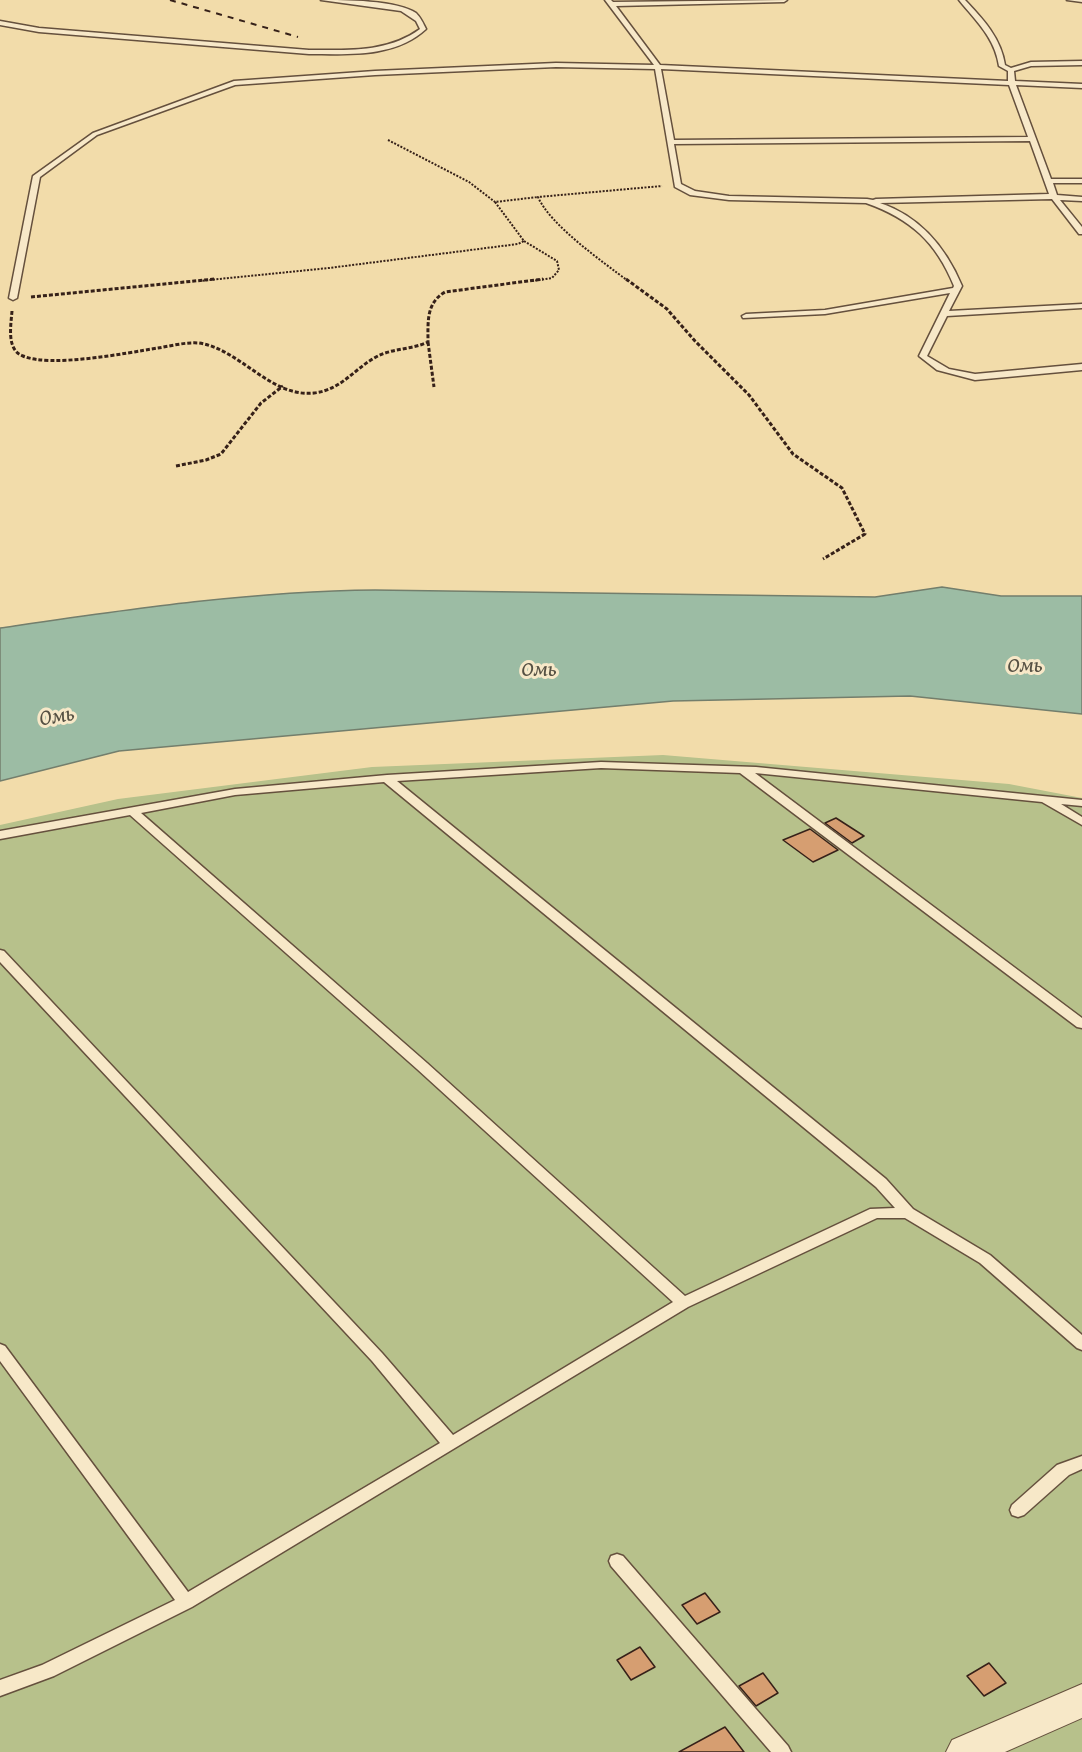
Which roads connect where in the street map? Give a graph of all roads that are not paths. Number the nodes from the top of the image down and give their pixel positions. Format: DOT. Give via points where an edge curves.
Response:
graph roads {
  1 [pos="324,0"];
  2 [pos="784,0"];
  3 [pos="962,0"];
  4 [pos="1070,0"];
  5 [pos="1082,0"];
  6 [pos="353,1"];
  7 [pos="610,2"];
  8 [pos="0,23"];
  9 [pos="1082,63"];
  10 [pos="658,67"];
  11 [pos="1011,70"];
  12 [pos="1012,83"];
  13 [pos="1082,86"];
  14 [pos="1032,139"];
  15 [pos="670,142"];
  16 [pos="1048,181"];
  17 [pos="1082,181"];
  18 [pos="1054,197"];
  19 [pos="1082,198"];
  20 [pos="867,201"];
  21 [pos="1082,231"];
  22 [pos="956,290"];
  23 [pos="13,298"];
  24 [pos="1082,306"];
  25 [pos="944,314"];
  26 [pos="746,316"];
  27 [pos="1082,367"];
  28 [pos="743,770"];
  29 [pos="387,778"];
  30 [pos="1044,799"];
  31 [pos="1082,803"];
  32 [pos="131,810"];
  33 [pos="1082,822"];
  34 [pos="0,835"];
  35 [pos="0,954"];
  36 [pos="1082,1024"];
  37 [pos="908,1213"];
  38 [pos="683,1303"];
  39 [pos="1082,1344"];
  40 [pos="0,1350"];
  41 [pos="451,1444"];
  42 [pos="1082,1462"];
  43 [pos="1018,1510"];
  44 [pos="617,1561"];
  45 [pos="186,1602"];
  46 [pos="0,1688"];
  47 [pos="1082,1700"];
  48 [pos="782,1752"];
  49 [pos="965,1752"];
  1 -- 6 [label="lane"];
  2 -- 7 [label="lane"];
  3 -- 11 [label="lane" via="984,24 1001,53 1002,66"];
  4 -- 5 [label="lane"];
  6 -- 8 [label="lane" via="414,14 423,29 414,37 377,49 309,52 39,30"];
  7 -- 10 [label="lane"];
  9 -- 11 [label="lane" via="1031,64"];
  10 -- 12 [label="lane"];
  10 -- 15 [label="lane"];
  10 -- 23 [label="lane" via="556,65 234,83 95,134 37,176"];
  11 -- 12 [label="lane"];
  12 -- 13 [label="lane"];
  12 -- 14 [label="lane"];
  14 -- 15 [label="lane"];
  14 -- 16 [label="lane"];
  15 -- 20 [label="lane" via="678,185 693,193 729,198"];
  16 -- 17 [label="lane"];
  16 -- 18 [label="lane"];
  18 -- 19 [label="lane"];
  18 -- 20 [label="lane"];
  18 -- 21 [label="lane"];
  20 -- 22 [label="lane" via="887,207 933,239 949,263"];
  22 -- 25 [label="lane"];
  22 -- 26 [label="lane" via="825,312"];
  24 -- 25 [label="lane"];
  25 -- 27 [label="lane" via="923,356 931,365 975,377"];
  28 -- 29 [label="lane" via="601,765"];
  28 -- 30 [label="lane"];
  28 -- 36 [label="lane"];
  29 -- 32 [label="lane" via="235,792"];
  29 -- 37 [label="lane" via="881,1184"];
  30 -- 31 [label="lane"];
  30 -- 33 [label="lane"];
  32 -- 34 [label="lane"];
  32 -- 38 [label="lane"];
  35 -- 41 [label="lane" via="377,1357"];
  37 -- 38 [label="lane" via="875,1213"];
  37 -- 39 [label="lane" via="985,1259"];
  38 -- 41 [label="lane"];
  40 -- 45 [label="lane"];
  41 -- 45 [label="lane"];
  42 -- 43 [label="lane" via="1063,1470"];
  44 -- 48 [label="lane"];
  45 -- 46 [label="lane" via="48,1671"];
  47 -- 49 [label="street"];
}
